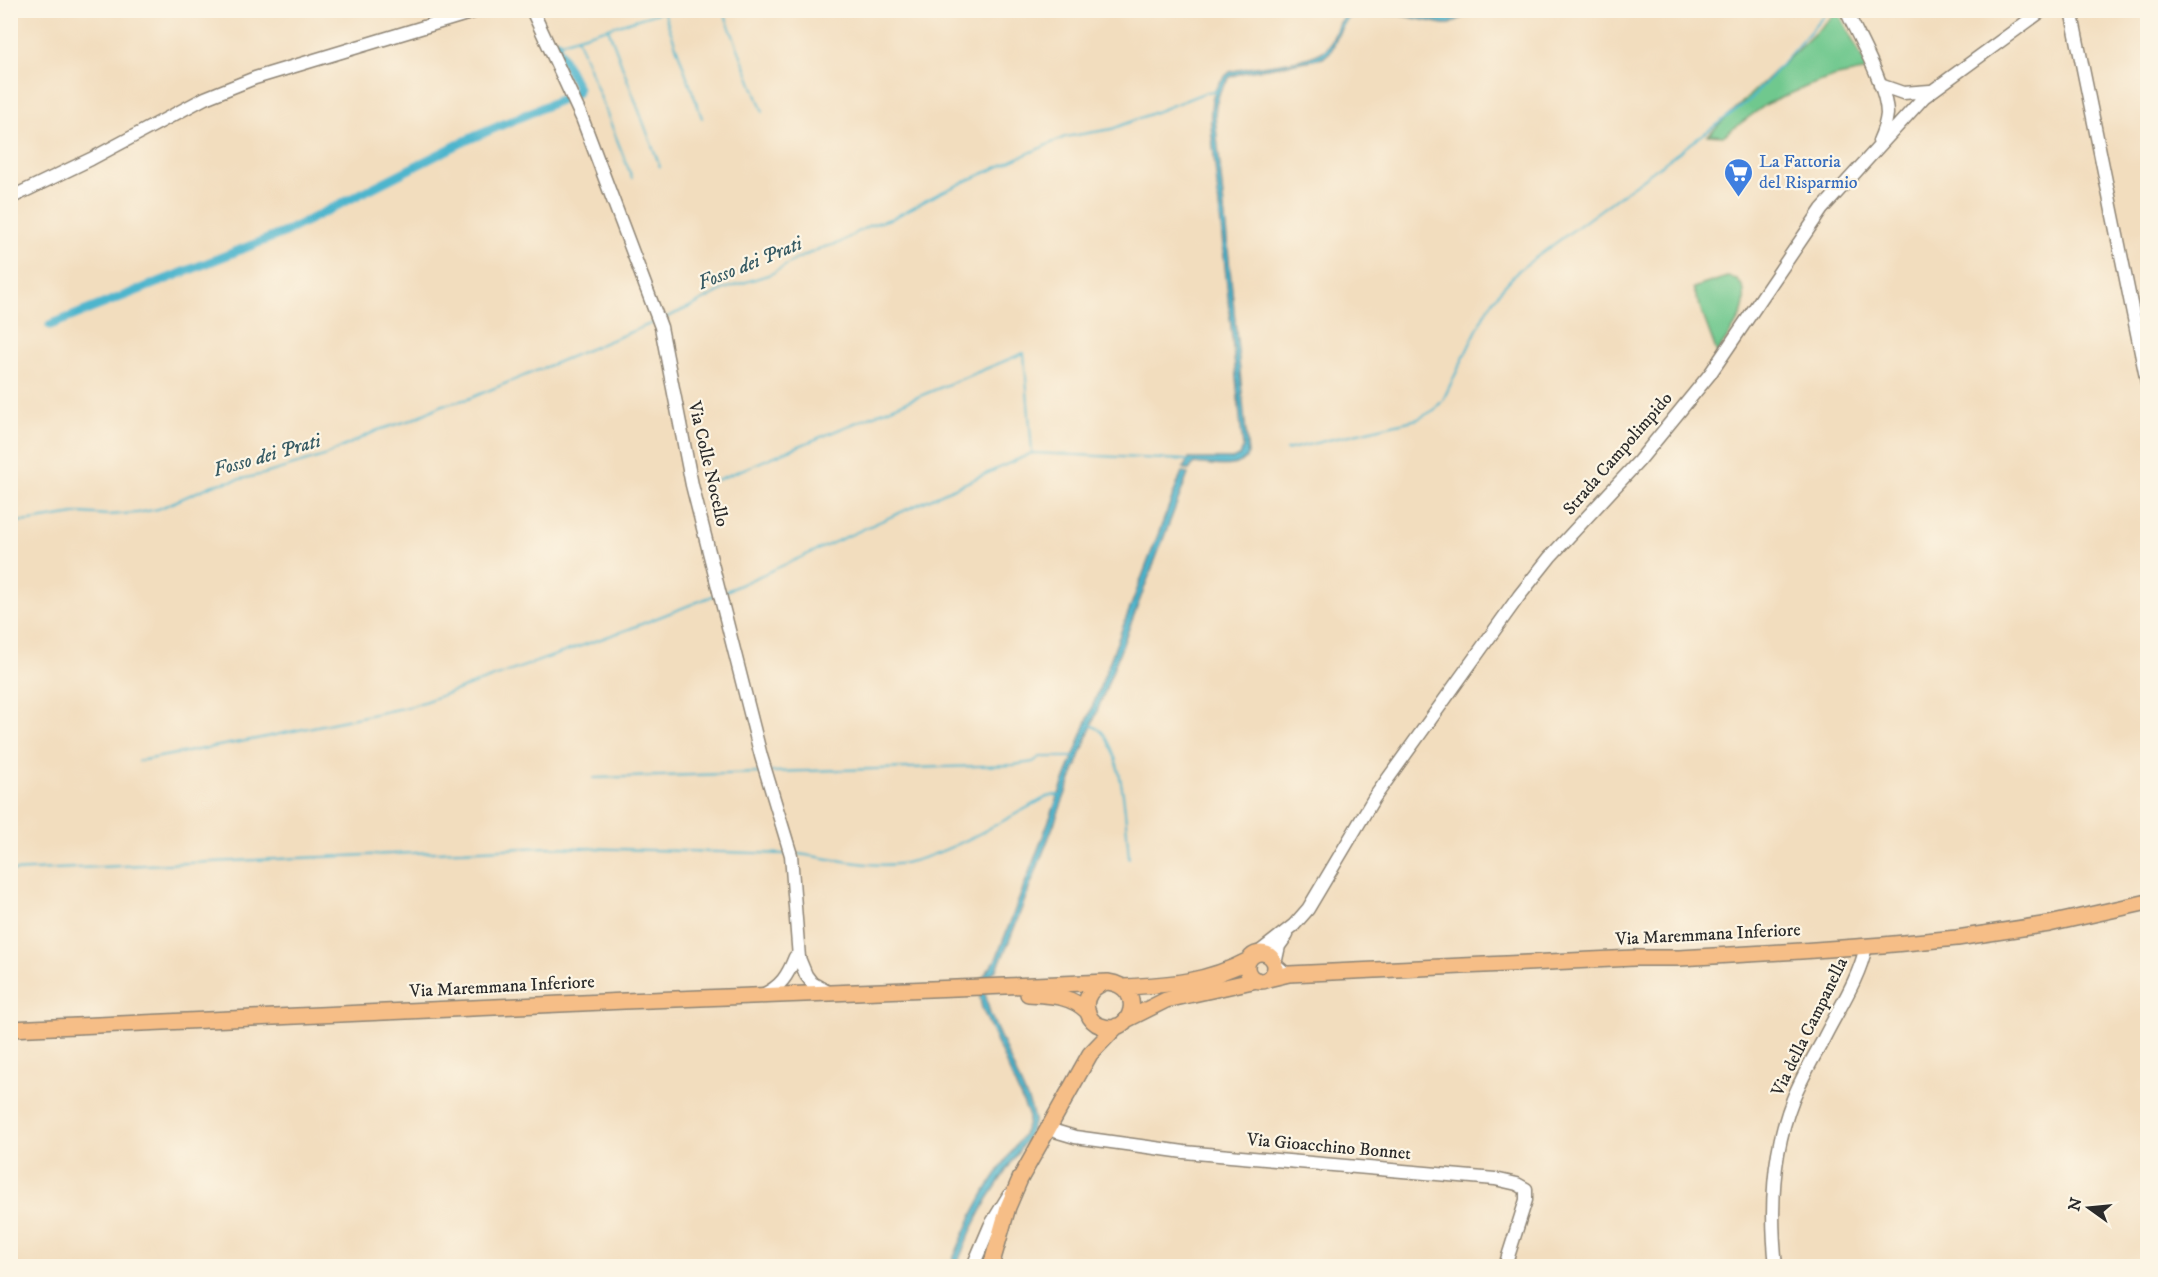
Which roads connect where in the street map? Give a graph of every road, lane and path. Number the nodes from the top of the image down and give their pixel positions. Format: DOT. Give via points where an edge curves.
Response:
graph roads {
  1 [pos="480,10"];
  2 [pos="532,10"];
  3 [pos="1846,10"];
  4 [pos="2043,10"];
  5 [pos="2071,10"];
  6 [pos="1880,85"];
  7 [pos="1930,91"];
  8 [pos="1904,117"];
  9 [pos="1876,148"];
  10 [pos="10,198"];
  11 [pos="2148,387"];
  12 [pos="2148,902"];
  13 [pos="1294,925"];
  14 [pos="1866,946"];
  15 [pos="1253,957"];
  16 [pos="797,958"];
  17 [pos="1275,964"];
  18 [pos="1289,974"];
  19 [pos="1262,980"];
  20 [pos="1115,985"];
  21 [pos="996,987"];
  22 [pos="832,993"];
  23 [pos="796,994"];
  24 [pos="758,996"];
  25 [pos="1090,1016"];
  26 [pos="1123,1023"];
  27 [pos="10,1029"];
  28 [pos="1090,1054"];
  29 [pos="1048,1129"];
  30 [pos="1020,1179"];
  31 [pos="973,1266"];
  32 [pos="991,1266"];
  33 [pos="1505,1266"];
  34 [pos="1776,1266"];
  1 -- 10 [label="street" via="224,89"];
  2 -- 16 [label="street, Via Colle Nocello" via="572,94 661,327 692,485 761,756 791,855"];
  3 -- 6 [label="street"];
  4 -- 7 [label="street, Strada Campolimpido"];
  5 -- 11 [label="street"];
  6 -- 7 [label="street" via="1903,93"];
  6 -- 8 [label="street" via="1898,100"];
  6 -- 9 [label="street" via="1887,115"];
  7 -- 8 [label="street, Strada Campolimpido"];
  8 -- 9 [label="street, Strada Campolimpido"];
  9 -- 13 [label="street, Strada Campolimpido" via="1817,216 1729,348 1658,439 1519,596 1381,788 1316,898"];
  12 -- 14 [label="main road, Via Maremmana Inferiore" via="2049,924"];
  13 -- 15 [label="street, Strada Campolimpido"];
  13 -- 17 [label="street" via="1279,945"];
  14 -- 18 [label="main road, Via Maremmana Inferiore"];
  14 -- 34 [label="street, Via della Campanella" via="1860,968 1800,1083 1788,1115 1773,1197"];
  15 -- 17 [label="main road" via="1266,954"];
  15 -- 19 [label="main road" via="1249,974"];
  15 -- 20 [label="main road, Via Maremmana Inferiore" via="1226,972 1194,981"];
  16 -- 22 [label="street" via="812,983"];
  16 -- 23 [label="street, Via Colle Nocello" via="802,980"];
  16 -- 24 [label="street" via="781,983"];
  17 -- 18 [label="street"];
  17 -- 19 [label="main road" via="1274,973"];
  18 -- 19 [label="main road, Via Maremmana Inferiore"];
  19 -- 26 [label="main road, Via Maremmana Inferiore" via="1166,1000"];
  20 -- 21 [label="main road, Via Maremmana Inferiore"];
  20 -- 25 [label="main road" via="1101,984 1090,992 1086,1005"];
  20 -- 26 [label="main road" via="1131,998 1132,1005"];
  21 -- 22 [label="main road, Via Maremmana Inferiore"];
  21 -- 25 [label="main road, Via Maremmana Inferiore" via="1016,994 1065,998 1082,1006"];
  22 -- 23 [label="main road, Via Maremmana Inferiore"];
  23 -- 24 [label="main road, Via Maremmana Inferiore"];
  24 -- 27 [label="main road, Via Maremmana Inferiore"];
  25 -- 26 [label="main road, Via Maremmana Inferiore" via="1104,1027"];
  25 -- 28 [label="main road" via="1094,1037"];
  26 -- 28 [label="main road, Via Maremmana Inferiore"];
  28 -- 29 [label="main road"];
  29 -- 30 [label="main road"];
  29 -- 33 [label="street, Via Gioacchino Bonnet" via="1075,1137 1184,1152 1517,1184 1526,1189 1526,1200"];
  30 -- 31 [label="street" via="1000,1208"];
  30 -- 32 [label="main road"];
}
